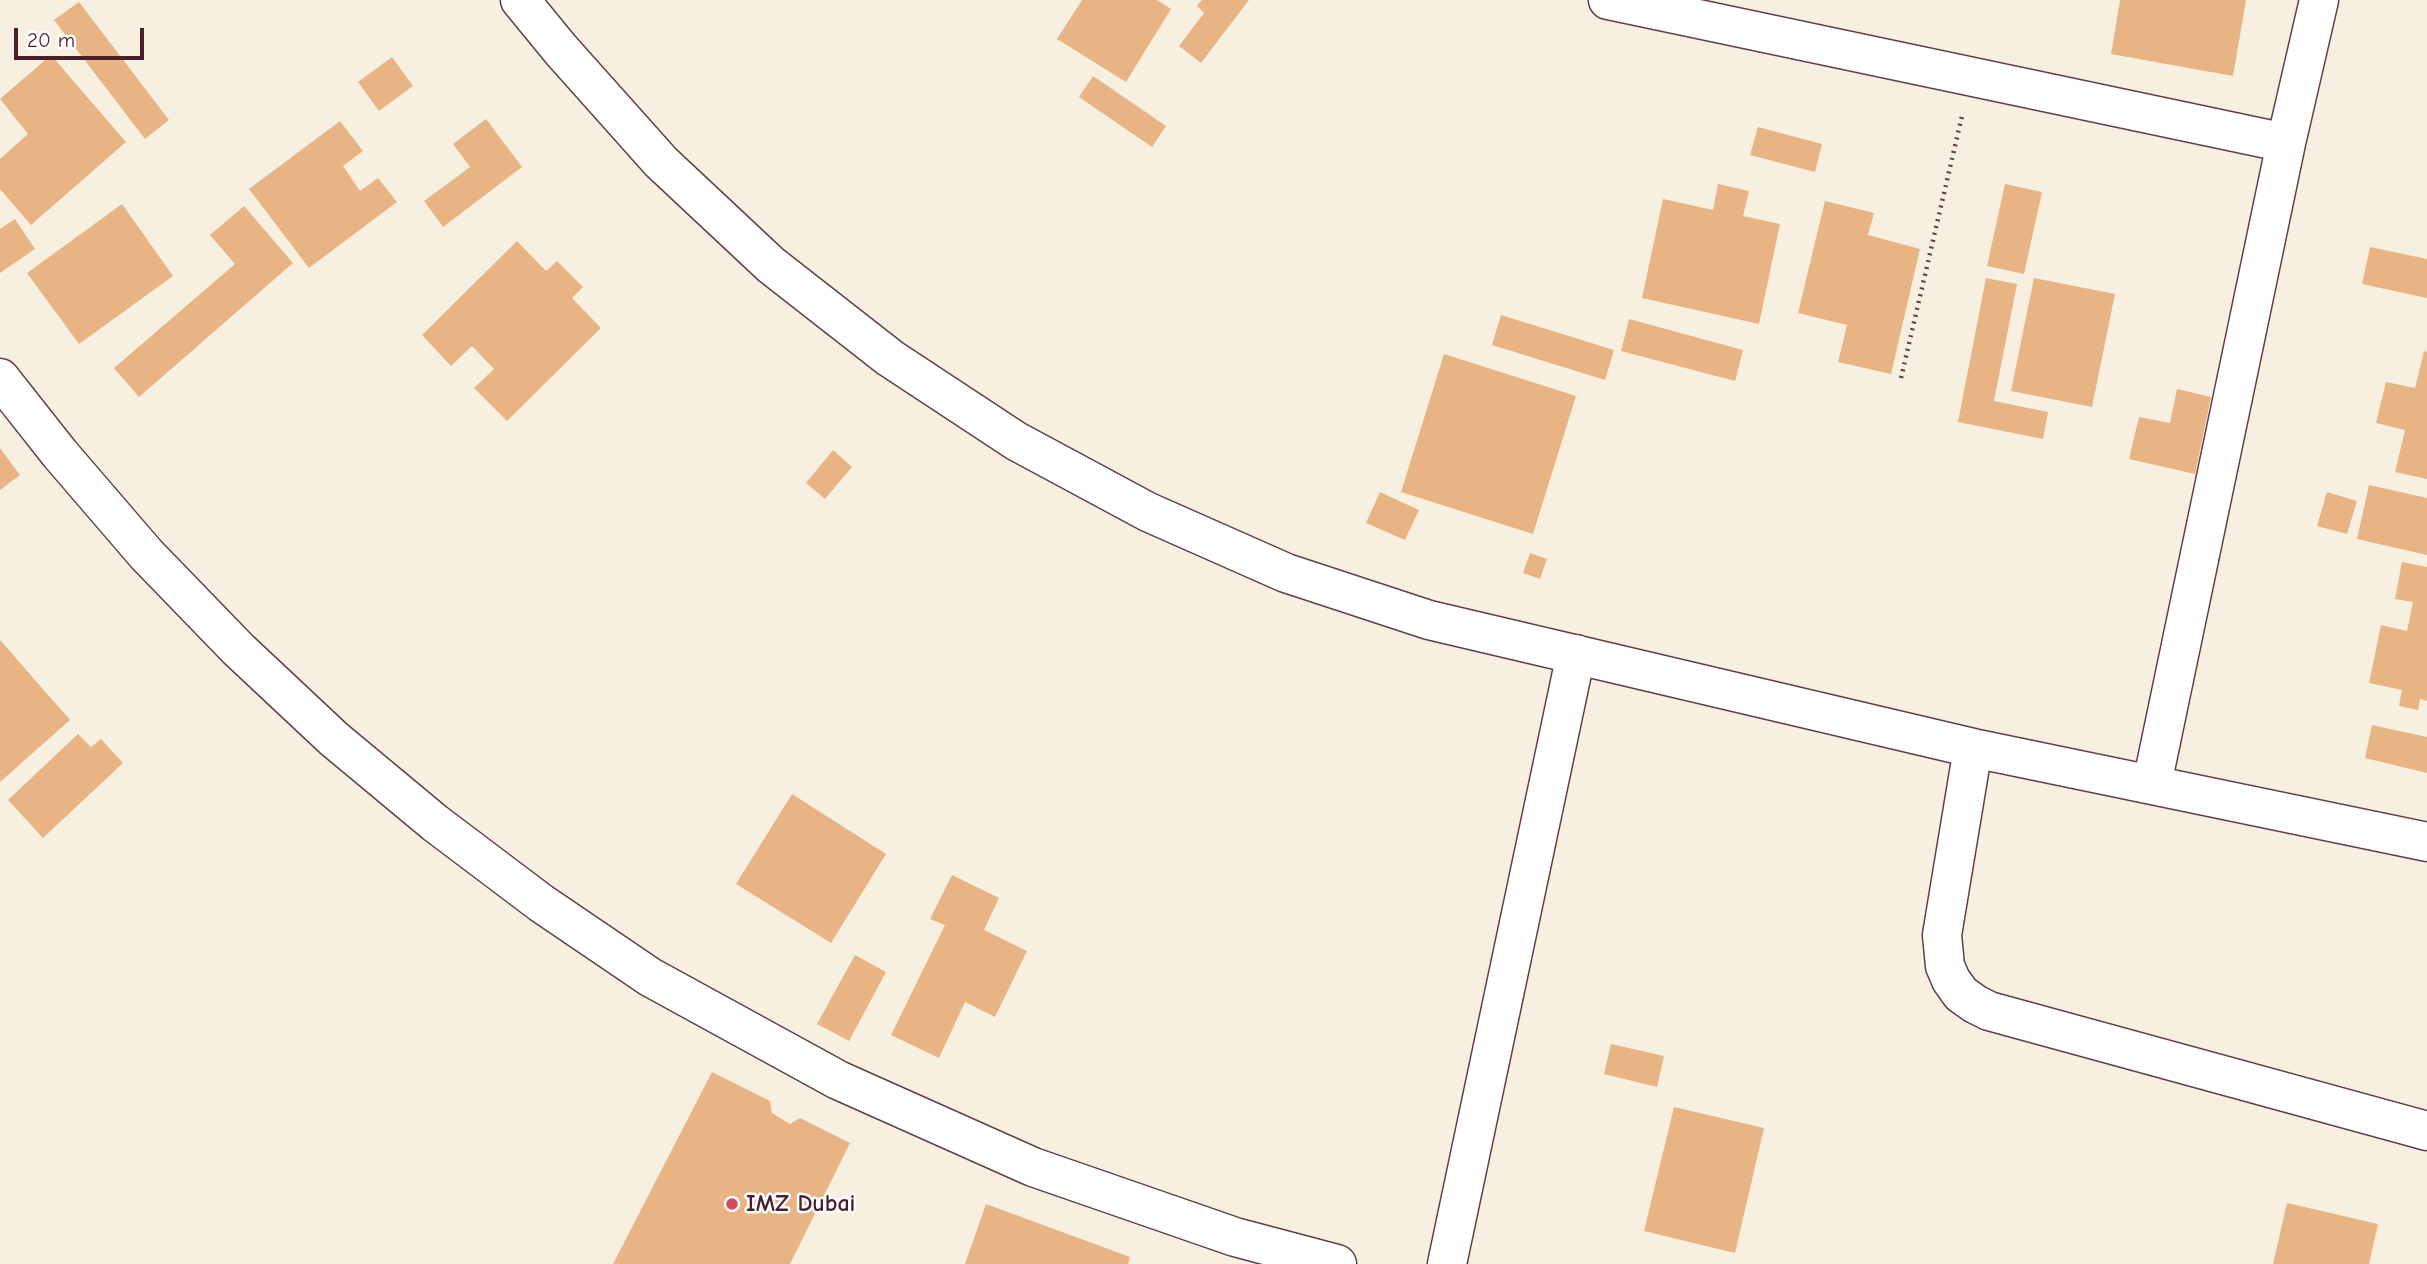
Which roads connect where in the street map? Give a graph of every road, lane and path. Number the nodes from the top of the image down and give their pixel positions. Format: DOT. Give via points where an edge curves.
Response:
graph roads {
  1 [pos="520,0"];
  2 [pos="1608,0"];
  3 [pos="2319,0"];
  4 [pos="1971,77"];
  5 [pos="2286,143"];
  6 [pos="0,378"];
  7 [pos="1901,378"];
  8 [pos="1576,654"];
  9 [pos="1973,748"];
  10 [pos="2152,784"];
  11 [pos="2427,842"];
  12 [pos="2427,1131"];
  13 [pos="1337,1264"];
  14 [pos="1447,1264"];
  1 -- 8 [label="street" via="661,162 771,265 890,358 1016,441 1148,512 1286,573 1429,620"];
  2 -- 4 [label="street"];
  3 -- 5 [label="street"];
  4 -- 5 [label="street"];
  4 -- 7 [label="path"];
  5 -- 10 [label="street"];
  6 -- 13 [label="street" via="146,554 334,739 435,824 650,977 838,1080 1033,1167 1235,1237"];
  8 -- 9 [label="street"];
  8 -- 14 [label="street"];
  9 -- 10 [label="street"];
  9 -- 12 [label="street" via="1942,934 1945,966 1961,994 1989,1011"];
  10 -- 11 [label="street"];
}
